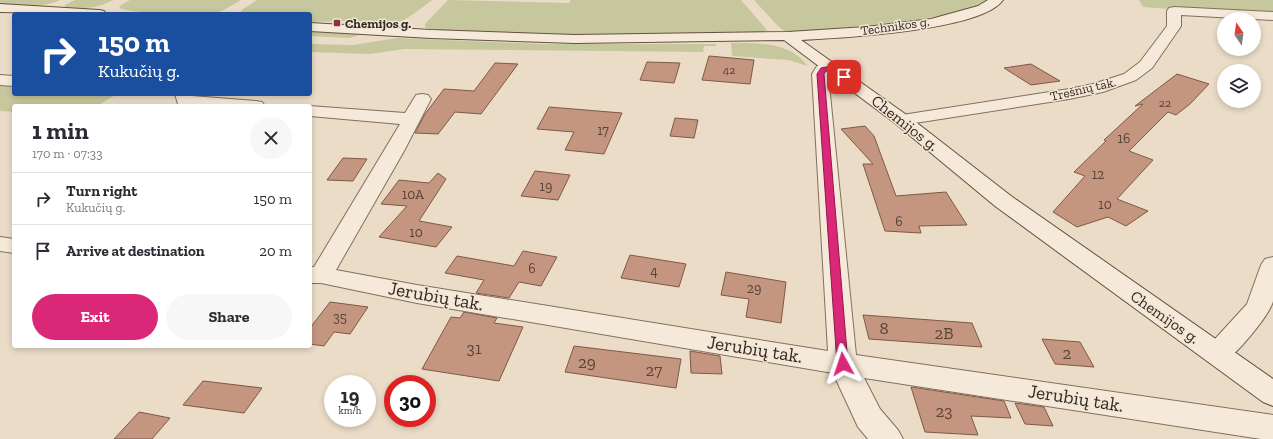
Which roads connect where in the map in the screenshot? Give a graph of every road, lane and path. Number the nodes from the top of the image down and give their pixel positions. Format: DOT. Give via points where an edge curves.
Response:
graph roads {
  1 [pos="997,0"];
  2 [pos="0,8"];
  3 [pos="66,12"];
  4 [pos="1273,16"];
  5 [pos="312,27"];
  6 [pos="788,36"];
  7 [pos="832,68"];
  8 [pos="0,80"];
  9 [pos="12,81"];
  10 [pos="183,96"];
  11 [pos="422,99"];
  12 [pos="232,104"];
  13 [pos="312,111"];
  14 [pos="409,119"];
  15 [pos="902,120"];
  16 [pos="0,244"];
  17 [pos="12,246"];
  18 [pos="1273,265"];
  19 [pos="316,275"];
  20 [pos="1216,353"];
  21 [pos="843,364"];
  22 [pos="1273,394"];
  23 [pos="1273,428"];
  24 [pos="887,439"];
  1 -- 6 [label="street, Technikos g." via="985,10 962,16 859,31"];
  2 -- 3 [label="street"];
  4 -- 15 [label="street, Trešnių tak." via="1174,11 1174,26 1146,65 1130,77 1069,94"];
  5 -- 6 [label="street" via="575,39"];
  6 -- 7 [label="street, Chemijos g."];
  7 -- 15 [label="street, Chemijos g."];
  7 -- 21 [label="street" via="823,69 820,74"];
  8 -- 9 [label="street"];
  10 -- 12 [label="street" via="184,100"];
  11 -- 14 [label="street"];
  13 -- 14 [label="street"];
  14 -- 19 [label="street" via="394,151"];
  15 -- 20 [label="street, Chemijos g." via="1003,201"];
  16 -- 17 [label="street"];
  18 -- 20 [label="street" via="1258,308 1224,348"];
  19 -- 21 [label="street, Jerubių tak."];
  20 -- 22 [label="street, Chemijos g."];
  21 -- 23 [label="street, Jerubių tak."];
  21 -- 24 [label="street" via="869,418"];
}
